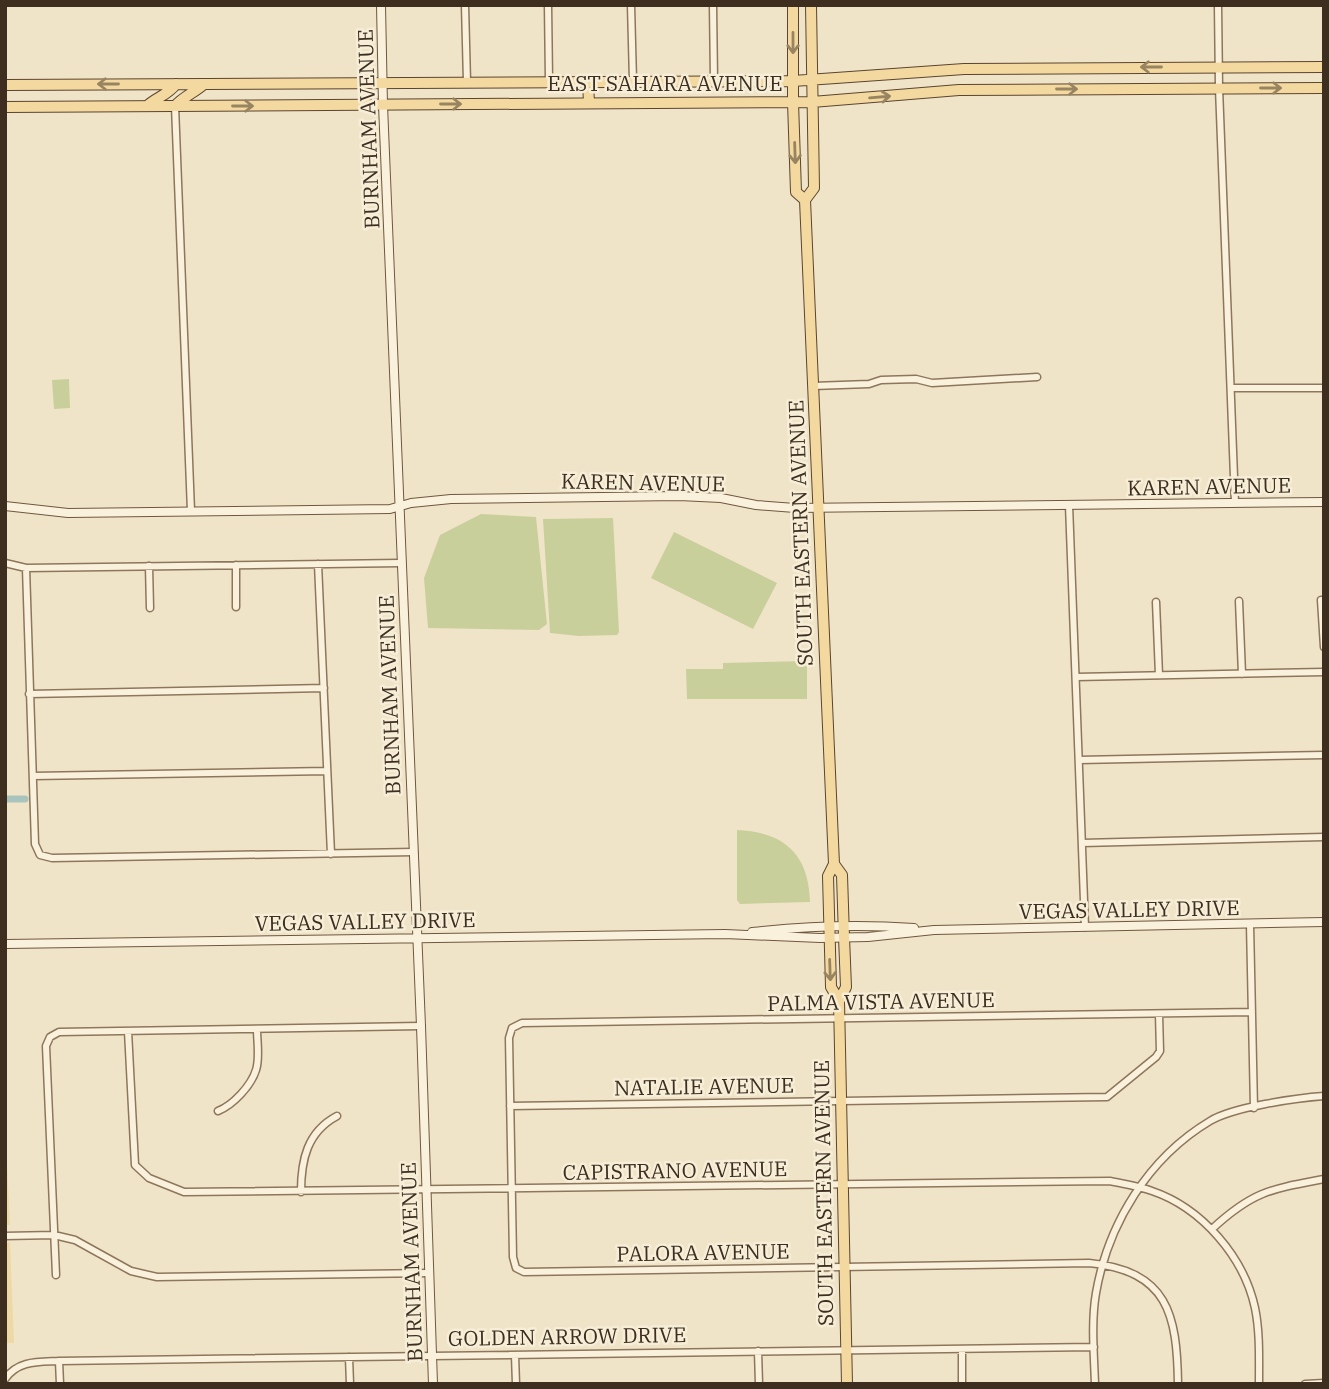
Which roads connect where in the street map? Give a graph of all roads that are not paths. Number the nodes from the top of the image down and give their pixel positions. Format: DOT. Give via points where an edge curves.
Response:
graph roads {
  1 [pos="381,5"];
  2 [pos="465,5"];
  3 [pos="548,5"];
  4 [pos="631,5"];
  5 [pos="713,5"];
  6 [pos="793,5"];
  7 [pos="811,5"];
  8 [pos="1218,5"];
  9 [pos="1219,67"];
  10 [pos="1324,67"];
  11 [pos="1005,68"];
  12 [pos="793,80"];
  13 [pos="812,80"];
  14 [pos="549,81"];
  15 [pos="714,81"];
  16 [pos="467,82"];
  17 [pos="588,82"];
  18 [pos="633,82"];
  19 [pos="383,83"];
  20 [pos="176,84"];
  21 [pos="204,84"];
  22 [pos="5,85"];
  23 [pos="1219,88"];
  24 [pos="1324,88"];
  25 [pos="999,89"];
  26 [pos="793,102"];
  27 [pos="812,102"];
  28 [pos="589,103"];
  29 [pos="383,105"];
  30 [pos="175,106"];
  31 [pos="5,107"];
  32 [pos="147,107"];
  33 [pos="806,200"];
  34 [pos="1037,377"];
  35 [pos="813,386"];
  36 [pos="1231,388"];
  37 [pos="1324,388"];
  38 [pos="1324,502"];
  39 [pos="1235,503"];
  40 [pos="1069,505"];
  41 [pos="5,506"];
  42 [pos="401,506"];
  43 [pos="819,508"];
  44 [pos="191,511"];
  45 [pos="5,563"];
  46 [pos="401,563"];
  47 [pos="318,564"];
  48 [pos="236,565"];
  49 [pos="149,566"];
  50 [pos="26,568"];
  51 [pos="1321,600"];
  52 [pos="1239,601"];
  53 [pos="1156,602"];
  54 [pos="236,607"];
  55 [pos="150,608"];
  56 [pos="1324,647"];
  57 [pos="1324,672"];
  58 [pos="1242,674"];
  59 [pos="1158,676"];
  60 [pos="1076,677"];
  61 [pos="324,688"];
  62 [pos="29,694"];
  63 [pos="1324,755"];
  64 [pos="1079,760"];
  65 [pos="327,771"];
  66 [pos="33,776"];
  67 [pos="1324,837"];
  68 [pos="1082,843"];
  69 [pos="414,852"];
  70 [pos="331,854"];
  71 [pos="834,864"];
  72 [pos="1324,922"];
  73 [pos="1250,924"];
  74 [pos="844,925"];
  75 [pos="829,926"];
  76 [pos="1085,927"];
  77 [pos="934,930"];
  78 [pos="725,934"];
  79 [pos="845,937"];
  80 [pos="417,938"];
  81 [pos="829,938"];
  82 [pos="5,944"];
  83 [pos="839,1000"];
  84 [pos="1252,1012"];
  85 [pos="1159,1014"];
  86 [pos="839,1020"];
  87 [pos="421,1026"];
  88 [pos="257,1029"];
  89 [pos="128,1031"];
  90 [pos="1324,1096"];
  91 [pos="841,1102"];
  92 [pos="510,1106"];
  93 [pos="1254,1108"];
  94 [pos="218,1111"];
  95 [pos="337,1116"];
  96 [pos="1324,1179"];
  97 [pos="842,1185"];
  98 [pos="1140,1188"];
  99 [pos="511,1189"];
  100 [pos="427,1190"];
  101 [pos="301,1192"];
  102 [pos="1212,1229"];
  103 [pos="54,1235"];
  104 [pos="5,1236"];
  105 [pos="1102,1264"];
  106 [pos="844,1268"];
  107 [pos="429,1273"];
  108 [pos="56,1275"];
  109 [pos="1094,1347"];
  110 [pos="962,1349"];
  111 [pos="846,1350"];
  112 [pos="758,1351"];
  113 [pos="515,1355"];
  114 [pos="432,1356"];
  115 [pos="349,1357"];
  116 [pos="59,1361"];
  117 [pos="5,1379"];
  118 [pos="1324,1383"];
  119 [pos="60,1384"];
  120 [pos="350,1384"];
  121 [pos="433,1384"];
  122 [pos="516,1384"];
  123 [pos="759,1384"];
  124 [pos="846,1384"];
  125 [pos="962,1384"];
  126 [pos="1095,1384"];
  127 [pos="1178,1384"];
  128 [pos="1259,1384"];
  129 [pos="1305,1384"];
  1 -- 19 [label="street, BURNHAM AVENUE"];
  2 -- 16 [label="street"];
  3 -- 14 [label="street"];
  4 -- 18 [label="street"];
  5 -- 15 [label="street"];
  6 -- 12 [label="main road, SOUTH EASTERN AVENUE, one-way"];
  7 -- 13 [label="main road, SOUTH EASTERN AVENUE"];
  8 -- 9 [label="street"];
  9 -- 10 [label="main road, EAST SAHARA AVENUE"];
  9 -- 11 [label="main road, EAST SAHARA AVENUE, one-way"];
  9 -- 23 [label="street"];
  11 -- 13 [label="main road, EAST SAHARA AVENUE"];
  11 -- 25 [label="main road"];
  12 -- 13 [label="main road, EAST SAHARA AVENUE"];
  12 -- 15 [label="main road, EAST SAHARA AVENUE"];
  12 -- 26 [label="main road, SOUTH EASTERN AVENUE"];
  13 -- 27 [label="main road, SOUTH EASTERN AVENUE"];
  14 -- 16 [label="main road, EAST SAHARA AVENUE"];
  14 -- 17 [label="main road, EAST SAHARA AVENUE"];
  15 -- 18 [label="main road, EAST SAHARA AVENUE"];
  16 -- 19 [label="main road, EAST SAHARA AVENUE"];
  17 -- 18 [label="main road, EAST SAHARA AVENUE"];
  17 -- 28 [label="main road"];
  19 -- 21 [label="main road, EAST SAHARA AVENUE"];
  19 -- 29 [label="street, BURNHAM AVENUE"];
  20 -- 21 [label="main road, EAST SAHARA AVENUE"];
  20 -- 22 [label="main road, EAST SAHARA AVENUE, one-way"];
  20 -- 32 [label="main road"];
  21 -- 30 [label="main road"];
  23 -- 24 [label="main road, EAST SAHARA AVENUE, one-way"];
  25 -- 23 [label="main road, EAST SAHARA AVENUE, one-way"];
  23 -- 36 [label="street"];
  27 -- 25 [label="main road, EAST SAHARA AVENUE, one-way"];
  26 -- 27 [label="main road, EAST SAHARA AVENUE"];
  26 -- 28 [label="main road, EAST SAHARA AVENUE"];
  26 -- 33 [label="main road, SOUTH EASTERN AVENUE, one-way" via="796,192"];
  27 -- 33 [label="main road, SOUTH EASTERN AVENUE" via="814,188"];
  29 -- 28 [label="main road, EAST SAHARA AVENUE, one-way"];
  30 -- 29 [label="main road, EAST SAHARA AVENUE, one-way"];
  29 -- 42 [label="street, BURNHAM AVENUE"];
  30 -- 32 [label="main road, EAST SAHARA AVENUE"];
  30 -- 44 [label="street"];
  31 -- 32 [label="main road, EAST SAHARA AVENUE"];
  33 -- 35 [label="main road, SOUTH EASTERN AVENUE"];
  34 -- 35 [label="street"];
  35 -- 43 [label="main road, SOUTH EASTERN AVENUE"];
  36 -- 37 [label="street"];
  36 -- 39 [label="street"];
  38 -- 39 [label="street, KAREN AVENUE"];
  39 -- 40 [label="street, KAREN AVENUE"];
  40 -- 43 [label="street, KAREN AVENUE"];
  40 -- 60 [label="street"];
  41 -- 44 [label="street, KAREN AVENUE" via="68,513"];
  42 -- 43 [label="street, KAREN AVENUE" via="451,499 679,496"];
  42 -- 44 [label="street, KAREN AVENUE"];
  42 -- 46 [label="street, BURNHAM AVENUE"];
  43 -- 71 [label="main road, SOUTH EASTERN AVENUE"];
  45 -- 50 [label="street"];
  46 -- 47 [label="street"];
  46 -- 69 [label="street, BURNHAM AVENUE"];
  47 -- 48 [label="street"];
  47 -- 61 [label="street"];
  48 -- 49 [label="street"];
  48 -- 54 [label="street"];
  49 -- 50 [label="street"];
  49 -- 55 [label="street"];
  50 -- 62 [label="street"];
  51 -- 56 [label="street"];
  52 -- 58 [label="street"];
  53 -- 59 [label="street"];
  57 -- 58 [label="street"];
  58 -- 59 [label="street"];
  59 -- 60 [label="street"];
  60 -- 64 [label="street"];
  61 -- 62 [label="street"];
  61 -- 65 [label="street"];
  62 -- 66 [label="street"];
  63 -- 64 [label="street"];
  64 -- 68 [label="street"];
  65 -- 66 [label="street"];
  65 -- 70 [label="street"];
  66 -- 70 [label="street" via="35,844 40,855"];
  67 -- 68 [label="street"];
  68 -- 76 [label="street"];
  69 -- 70 [label="street"];
  69 -- 80 [label="street, BURNHAM AVENUE"];
  71 -- 74 [label="main road, SOUTH EASTERN AVENUE" via="842,875"];
  71 -- 75 [label="main road, SOUTH EASTERN AVENUE" via="828,876"];
  72 -- 73 [label="street, VEGAS VALLEY DRIVE"];
  73 -- 76 [label="street, VEGAS VALLEY DRIVE"];
  73 -- 84 [label="street"];
  74 -- 75 [label="street, VEGAS VALLEY DRIVE"];
  74 -- 77 [label="street, VEGAS VALLEY DRIVE"];
  74 -- 79 [label="main road, SOUTH EASTERN AVENUE"];
  75 -- 78 [label="street, VEGAS VALLEY DRIVE"];
  75 -- 81 [label="main road, SOUTH EASTERN AVENUE"];
  76 -- 77 [label="street, VEGAS VALLEY DRIVE"];
  77 -- 79 [label="street, VEGAS VALLEY DRIVE"];
  78 -- 80 [label="street, VEGAS VALLEY DRIVE"];
  78 -- 81 [label="street, VEGAS VALLEY DRIVE"];
  79 -- 81 [label="street, VEGAS VALLEY DRIVE"];
  79 -- 83 [label="main road, SOUTH EASTERN AVENUE" via="846,987"];
  80 -- 82 [label="street, VEGAS VALLEY DRIVE"];
  80 -- 87 [label="street, BURNHAM AVENUE"];
  81 -- 83 [label="main road, SOUTH EASTERN AVENUE, one-way" via="831,987"];
  83 -- 86 [label="main road, SOUTH EASTERN AVENUE"];
  84 -- 85 [label="street, PALMA VISTA AVENUE"];
  84 -- 93 [label="street"];
  85 -- 86 [label="street, PALMA VISTA AVENUE"];
  85 -- 91 [label="street, NATALIE AVENUE" via="1160,1051 1107,1097"];
  86 -- 91 [label="main road, SOUTH EASTERN AVENUE"];
  86 -- 92 [label="street, PALMA VISTA AVENUE" via="522,1023 512,1028 509,1038"];
  87 -- 88 [label="street"];
  87 -- 100 [label="street, BURNHAM AVENUE"];
  88 -- 89 [label="street"];
  88 -- 94 [label="street" via="257,1068 229,1107"];
  89 -- 101 [label="street, CAPISTRANO AVENUE" via="135,1165 149,1178 184,1192"];
  89 -- 103 [label="street" via="59,1032 46,1046"];
  90 -- 93 [label="street"];
  91 -- 92 [label="street, NATALIE AVENUE"];
  91 -- 97 [label="main road, SOUTH EASTERN AVENUE"];
  92 -- 99 [label="street"];
  93 -- 98 [label="street" via="1210,1121 1174,1149"];
  95 -- 101 [label="street" via="312,1136 301,1170"];
  96 -- 102 [label="street" via="1276,1188 1249,1199"];
  97 -- 98 [label="street, CAPISTRANO AVENUE" via="1110,1181"];
  97 -- 99 [label="street, CAPISTRANO AVENUE"];
  97 -- 106 [label="main road, SOUTH EASTERN AVENUE"];
  98 -- 102 [label="street, CAPISTRANO AVENUE" via="1174,1201"];
  98 -- 105 [label="street" via="1128,1203"];
  99 -- 100 [label="street, CAPISTRANO AVENUE"];
  99 -- 106 [label="street, PALORA AVENUE" via="513,1257 516,1268 524,1272"];
  100 -- 101 [label="street, CAPISTRANO AVENUE"];
  100 -- 107 [label="street, BURNHAM AVENUE"];
  102 -- 128 [label="street, CAPISTRANO AVENUE" via="1252,1295"];
  103 -- 104 [label="street"];
  103 -- 107 [label="street" via="75,1240 131,1271 157,1277"];
  103 -- 108 [label="street"];
  105 -- 106 [label="street, PALORA AVENUE"];
  105 -- 109 [label="street" via="1095,1297"];
  105 -- 127 [label="street, PALORA AVENUE" via="1139,1276 1159,1296 1173,1322"];
  106 -- 111 [label="main road, SOUTH EASTERN AVENUE"];
  107 -- 114 [label="street, BURNHAM AVENUE"];
  109 -- 110 [label="street, GOLDEN ARROW DRIVE"];
  109 -- 126 [label="street"];
  110 -- 111 [label="street, GOLDEN ARROW DRIVE"];
  110 -- 125 [label="street"];
  111 -- 112 [label="street, GOLDEN ARROW DRIVE"];
  111 -- 124 [label="main road, SOUTH EASTERN AVENUE"];
  112 -- 113 [label="street, GOLDEN ARROW DRIVE"];
  112 -- 123 [label="street"];
  113 -- 114 [label="street, GOLDEN ARROW DRIVE"];
  113 -- 122 [label="street"];
  114 -- 115 [label="street, GOLDEN ARROW DRIVE"];
  114 -- 121 [label="street, BURNHAM AVENUE"];
  115 -- 116 [label="street, GOLDEN ARROW DRIVE"];
  115 -- 120 [label="street"];
  116 -- 117 [label="street, GOLDEN ARROW DRIVE" via="26,1363"];
  116 -- 119 [label="street"];
  118 -- 129 [label="street"];
}
